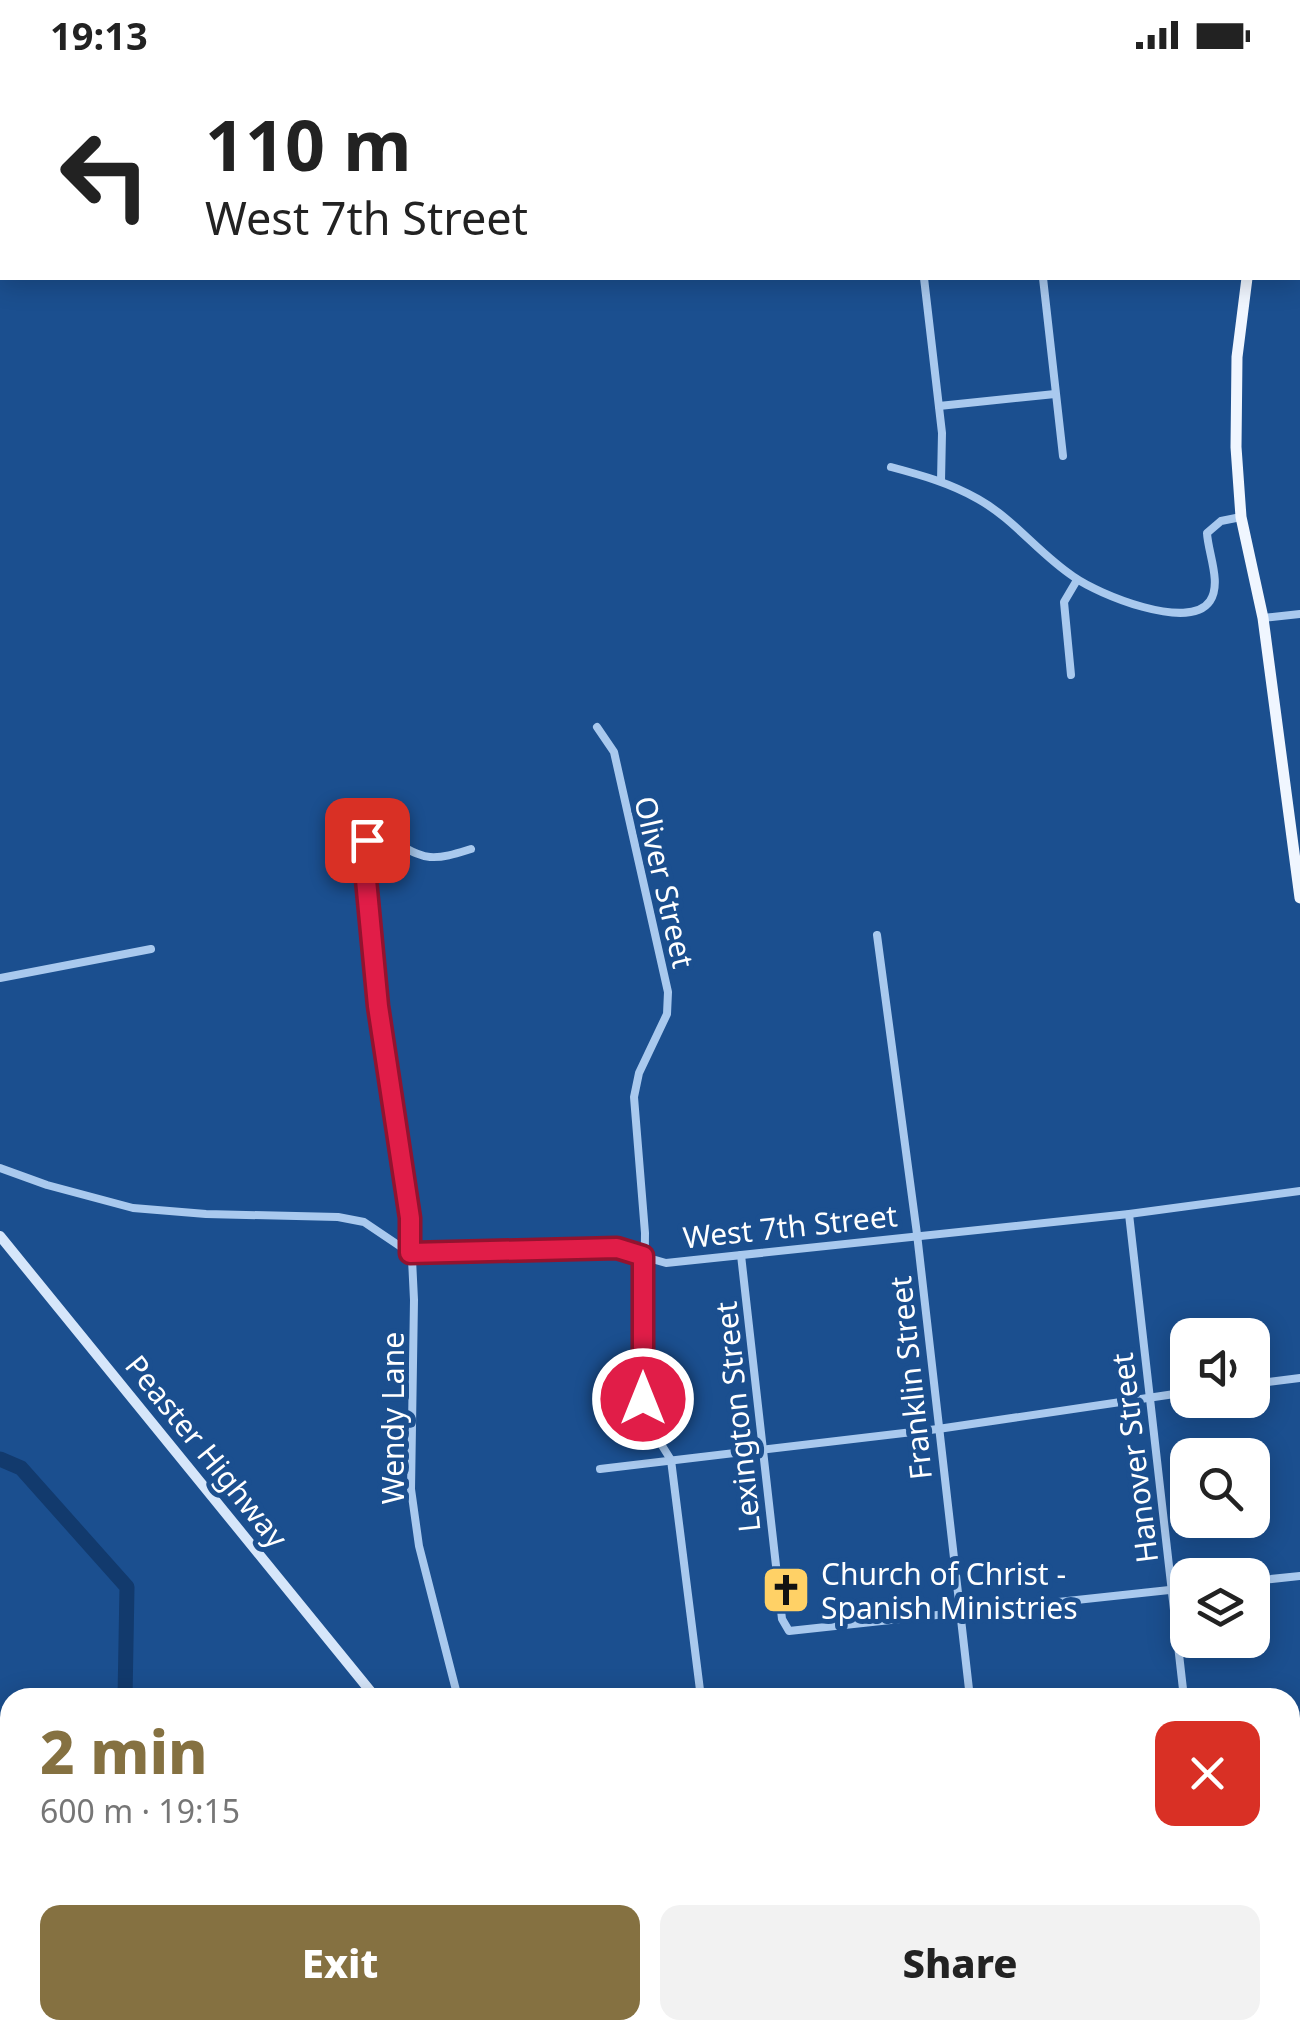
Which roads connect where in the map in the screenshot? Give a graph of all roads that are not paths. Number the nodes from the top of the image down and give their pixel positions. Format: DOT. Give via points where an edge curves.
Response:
graph roads {
  1 [pos="924,280"];
  2 [pos="1043,280"];
  3 [pos="1247,280"];
  4 [pos="1055,394"];
  5 [pos="939,406"];
  6 [pos="1063,456"];
  7 [pos="891,466"];
  8 [pos="941,481"];
  9 [pos="1241,518"];
  10 [pos="1078,580"];
  11 [pos="1300,614"];
  12 [pos="1263,618"];
  13 [pos="1071,676"];
  14 [pos="597,727"];
  15 [pos="471,848"];
  16 [pos="1300,898"];
  17 [pos="877,934"];
  18 [pos="151,950"];
  19 [pos="0,978"];
  20 [pos="0,1168"];
  21 [pos="1300,1191"];
  22 [pos="1129,1214"];
  23 [pos="918,1234"];
  24 [pos="0,1236"];
  25 [pos="410,1253"];
  26 [pos="741,1255"];
  27 [pos="643,1256"];
  28 [pos="1300,1378"];
  29 [pos="1270,1382"];
  30 [pos="1170,1394"];
  31 [pos="1148,1396"];
  32 [pos="938,1429"];
  33 [pos="763,1450"];
  34 [pos="672,1460"];
  35 [pos="600,1469"];
  36 [pos="1170,1566"];
  37 [pos="1300,1576"];
  38 [pos="1270,1579"];
  39 [pos="1170,1589"];
  40 [pos="959,1615"];
  41 [pos="1180,1658"];
  42 [pos="368,1688"];
  43 [pos="455,1688"];
  44 [pos="700,1688"];
  45 [pos="969,1688"];
  46 [pos="1183,1688"];
  1 -- 5 [label="street"];
  2 -- 4 [label="street"];
  3 -- 9 [label="main road" via="1236,358"];
  4 -- 5 [label="street"];
  4 -- 6 [label="street"];
  5 -- 8 [label="street"];
  7 -- 8 [label="street"];
  8 -- 10 [label="street" via="1006,518"];
  9 -- 10 [label="street" via="1220,521 1207,533 1214,590 1202,609 1188,615"];
  9 -- 12 [label="main road"];
  10 -- 13 [label="street" via="1064,602"];
  11 -- 12 [label="street"];
  12 -- 16 [label="main road"];
  14 -- 27 [label="street, Oliver Street" via="614,752 668,992 667,1014 634,1096"];
  15 -- 25 [label="street, Wendy Lane" via="433,858 375,837 363,848"];
  17 -- 23 [label="street, Franklin Street"];
  18 -- 19 [label="street"];
  20 -- 25 [label="street" via="133,1208 364,1222"];
  21 -- 22 [label="street, West 7th Street"];
  22 -- 23 [label="street, West 7th Street"];
  22 -- 31 [label="street, Hanover Street"];
  23 -- 26 [label="street, West 7th Street"];
  23 -- 32 [label="street, Franklin Street"];
  24 -- 42 [label="main road, Peaster Highway"];
  25 -- 27 [label="street, West 7th Street" via="617,1248"];
  25 -- 43 [label="street, Wendy Lane" via="410,1488"];
  26 -- 27 [label="street, West 7th Street" via="666,1262"];
  26 -- 33 [label="street, Lexington Street"];
  27 -- 34 [label="street, Oliver Street" via="643,1399"];
  28 -- 29 [label="street"];
  30 -- 31 [label="street"];
  31 -- 32 [label="street"];
  31 -- 36 [label="street, Hanover Street"];
  32 -- 33 [label="street"];
  32 -- 40 [label="street, Franklin Street"];
  33 -- 34 [label="street"];
  33 -- 40 [label="street, Lexington Street" via="782,1619 790,1632"];
  34 -- 35 [label="street"];
  34 -- 44 [label="street, Oliver Street"];
  37 -- 38 [label="street"];
  39 -- 40 [label="street"];
  40 -- 45 [label="street, Franklin Street"];
  41 -- 46 [label="street, Hanover Street"];
}
